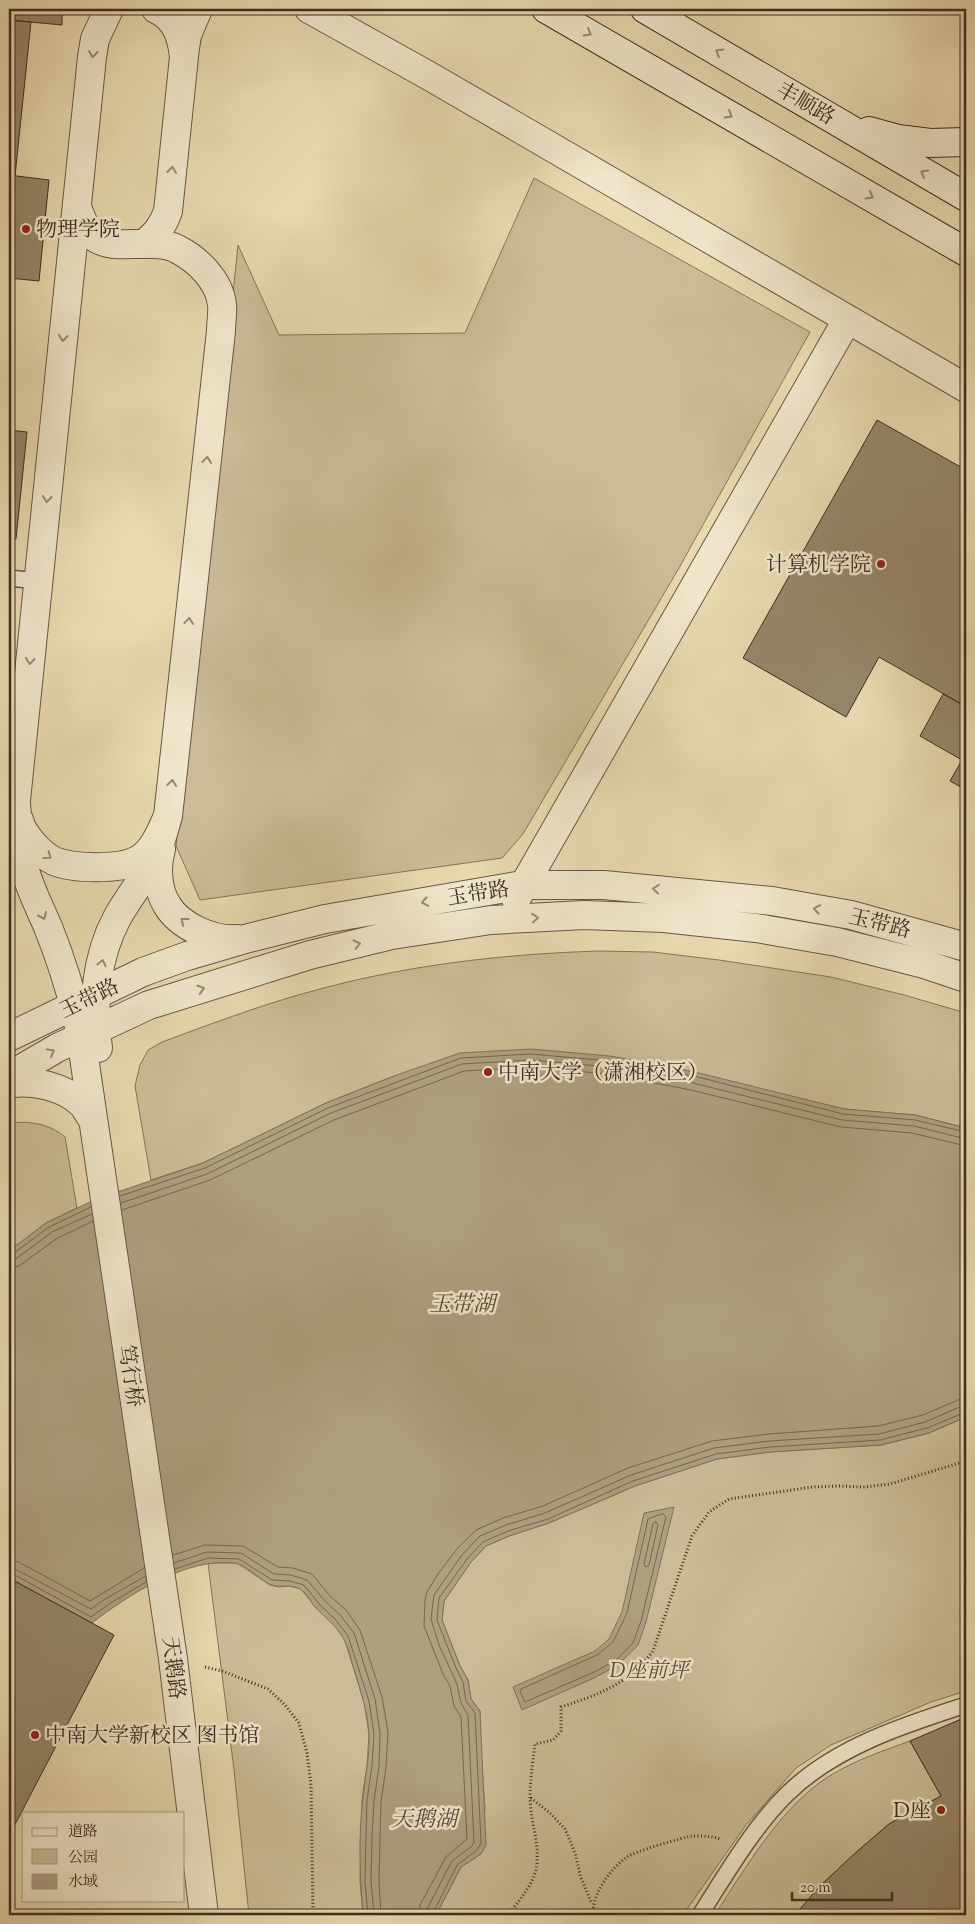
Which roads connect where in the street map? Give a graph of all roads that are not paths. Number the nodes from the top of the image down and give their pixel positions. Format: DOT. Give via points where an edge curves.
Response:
graph roads {
  1 [pos="156,9"];
  2 [pos="198,9"];
  3 [pos="309,9"];
  4 [pos="546,9"];
  5 [pos="645,9"];
  6 [pos="107,14"];
  7 [pos="184,57"];
  8 [pos="836,121"];
  9 [pos="966,142"];
  10 [pos="966,197"];
  11 [pos="77,207"];
  12 [pos="168,212"];
  13 [pos="135,244"];
  14 [pos="964,245"];
  15 [pos="197,262"];
  16 [pos="68,294"];
  17 [pos="847,320"];
  18 [pos="966,388"];
  19 [pos="9,578"];
  20 [pos="38,581"];
  21 [pos="16,802"];
  22 [pos="168,816"];
  23 [pos="9,880"];
  24 [pos="523,886"];
  25 [pos="504,920"];
  26 [pos="246,939"];
  27 [pos="966,946"];
  28 [pos="966,978"];
  29 [pos="85,1000"];
  30 [pos="149,1005"];
  31 [pos="88,1034"];
  32 [pos="9,1037"];
  33 [pos="9,1076"];
  34 [pos="9,1084"];
  35 [pos="104,1085"];
  36 [pos="92,1120"];
  37 [pos="105,1151"];
  38 [pos="173,1599"];
  39 [pos="966,1705"];
  40 [pos="204,1915"];
  41 [pos="218,1915"];
  42 [pos="700,1915"];
  1 -- 7 [label="street" via="175,24"];
  2 -- 7 [label="street" via="187,35"];
  3 -- 17 [label="street" via="432,77"];
  4 -- 14 [label="street, one-way"];
  8 -- 5 [label="street, 丰顺路, one-way"];
  6 -- 11 [label="street, one-way" via="94,39"];
  12 -- 7 [label="street, one-way"];
  8 -- 9 [label="street" via="898,139 930,143"];
  10 -- 8 [label="street, 丰顺路, one-way"];
  11 -- 13 [label="street" via="93,236 105,243"];
  11 -- 16 [label="street"];
  12 -- 13 [label="street" via="155,235"];
  12 -- 15 [label="lane" via="168,225"];
  13 -- 15 [label="street" via="176,248"];
  13 -- 16 [label="street" via="109,249 92,258 80,271"];
  22 -- 15 [label="street, one-way" via="221,331 222,303 213,281"];
  16 -- 20 [label="street, one-way"];
  17 -- 18 [label="street"];
  17 -- 24 [label="street"];
  19 -- 20 [label="lane"];
  20 -- 21 [label="street, one-way"];
  21 -- 22 [label="street, one-way" via="21,827 33,844 53,860 86,867 113,866 138,860 154,844"];
  21 -- 23 [label="street"];
  21 -- 29 [label="street, one-way" via="18,831 30,885 58,954"];
  26 -- 22 [label="street, one-way" via="228,940 195,930 167,906 157,871"];
  29 -- 22 [label="street, one-way" via="117,918 155,855"];
  24 -- 25 [label="street"];
  24 -- 26 [label="street, 玉带路, one-way" via="325,919"];
  27 -- 24 [label="street, 玉带路, one-way" via="851,915 772,901 604,885"];
  25 -- 28 [label="street, one-way" via="584,914 664,918 756,928 837,942"];
  30 -- 25 [label="street, one-way" via="310,955 392,936"];
  26 -- 29 [label="street, 玉带路" via="143,972"];
  29 -- 31 [label="street"];
  29 -- 32 [label="street, 玉带路"];
  30 -- 31 [label="street"];
  30 -- 35 [label="street" via="132,1017 113,1038 106,1053"];
  33 -- 31 [label="street, one-way"];
  31 -- 35 [label="street"];
  31 -- 36 [label="street"];
  34 -- 36 [label="street" via="44,1085 68,1094 83,1104"];
  35 -- 37 [label="street"];
  36 -- 37 [label="street"];
  37 -- 38 [label="street, 笃行桥"];
  38 -- 40 [label="street, 天鹅路" via="175,1669"];
  38 -- 41 [label="street" via="190,1663"];
  39 -- 42 [label="lane" via="885,1734 837,1756 810,1774 786,1794 744,1848"];
}
